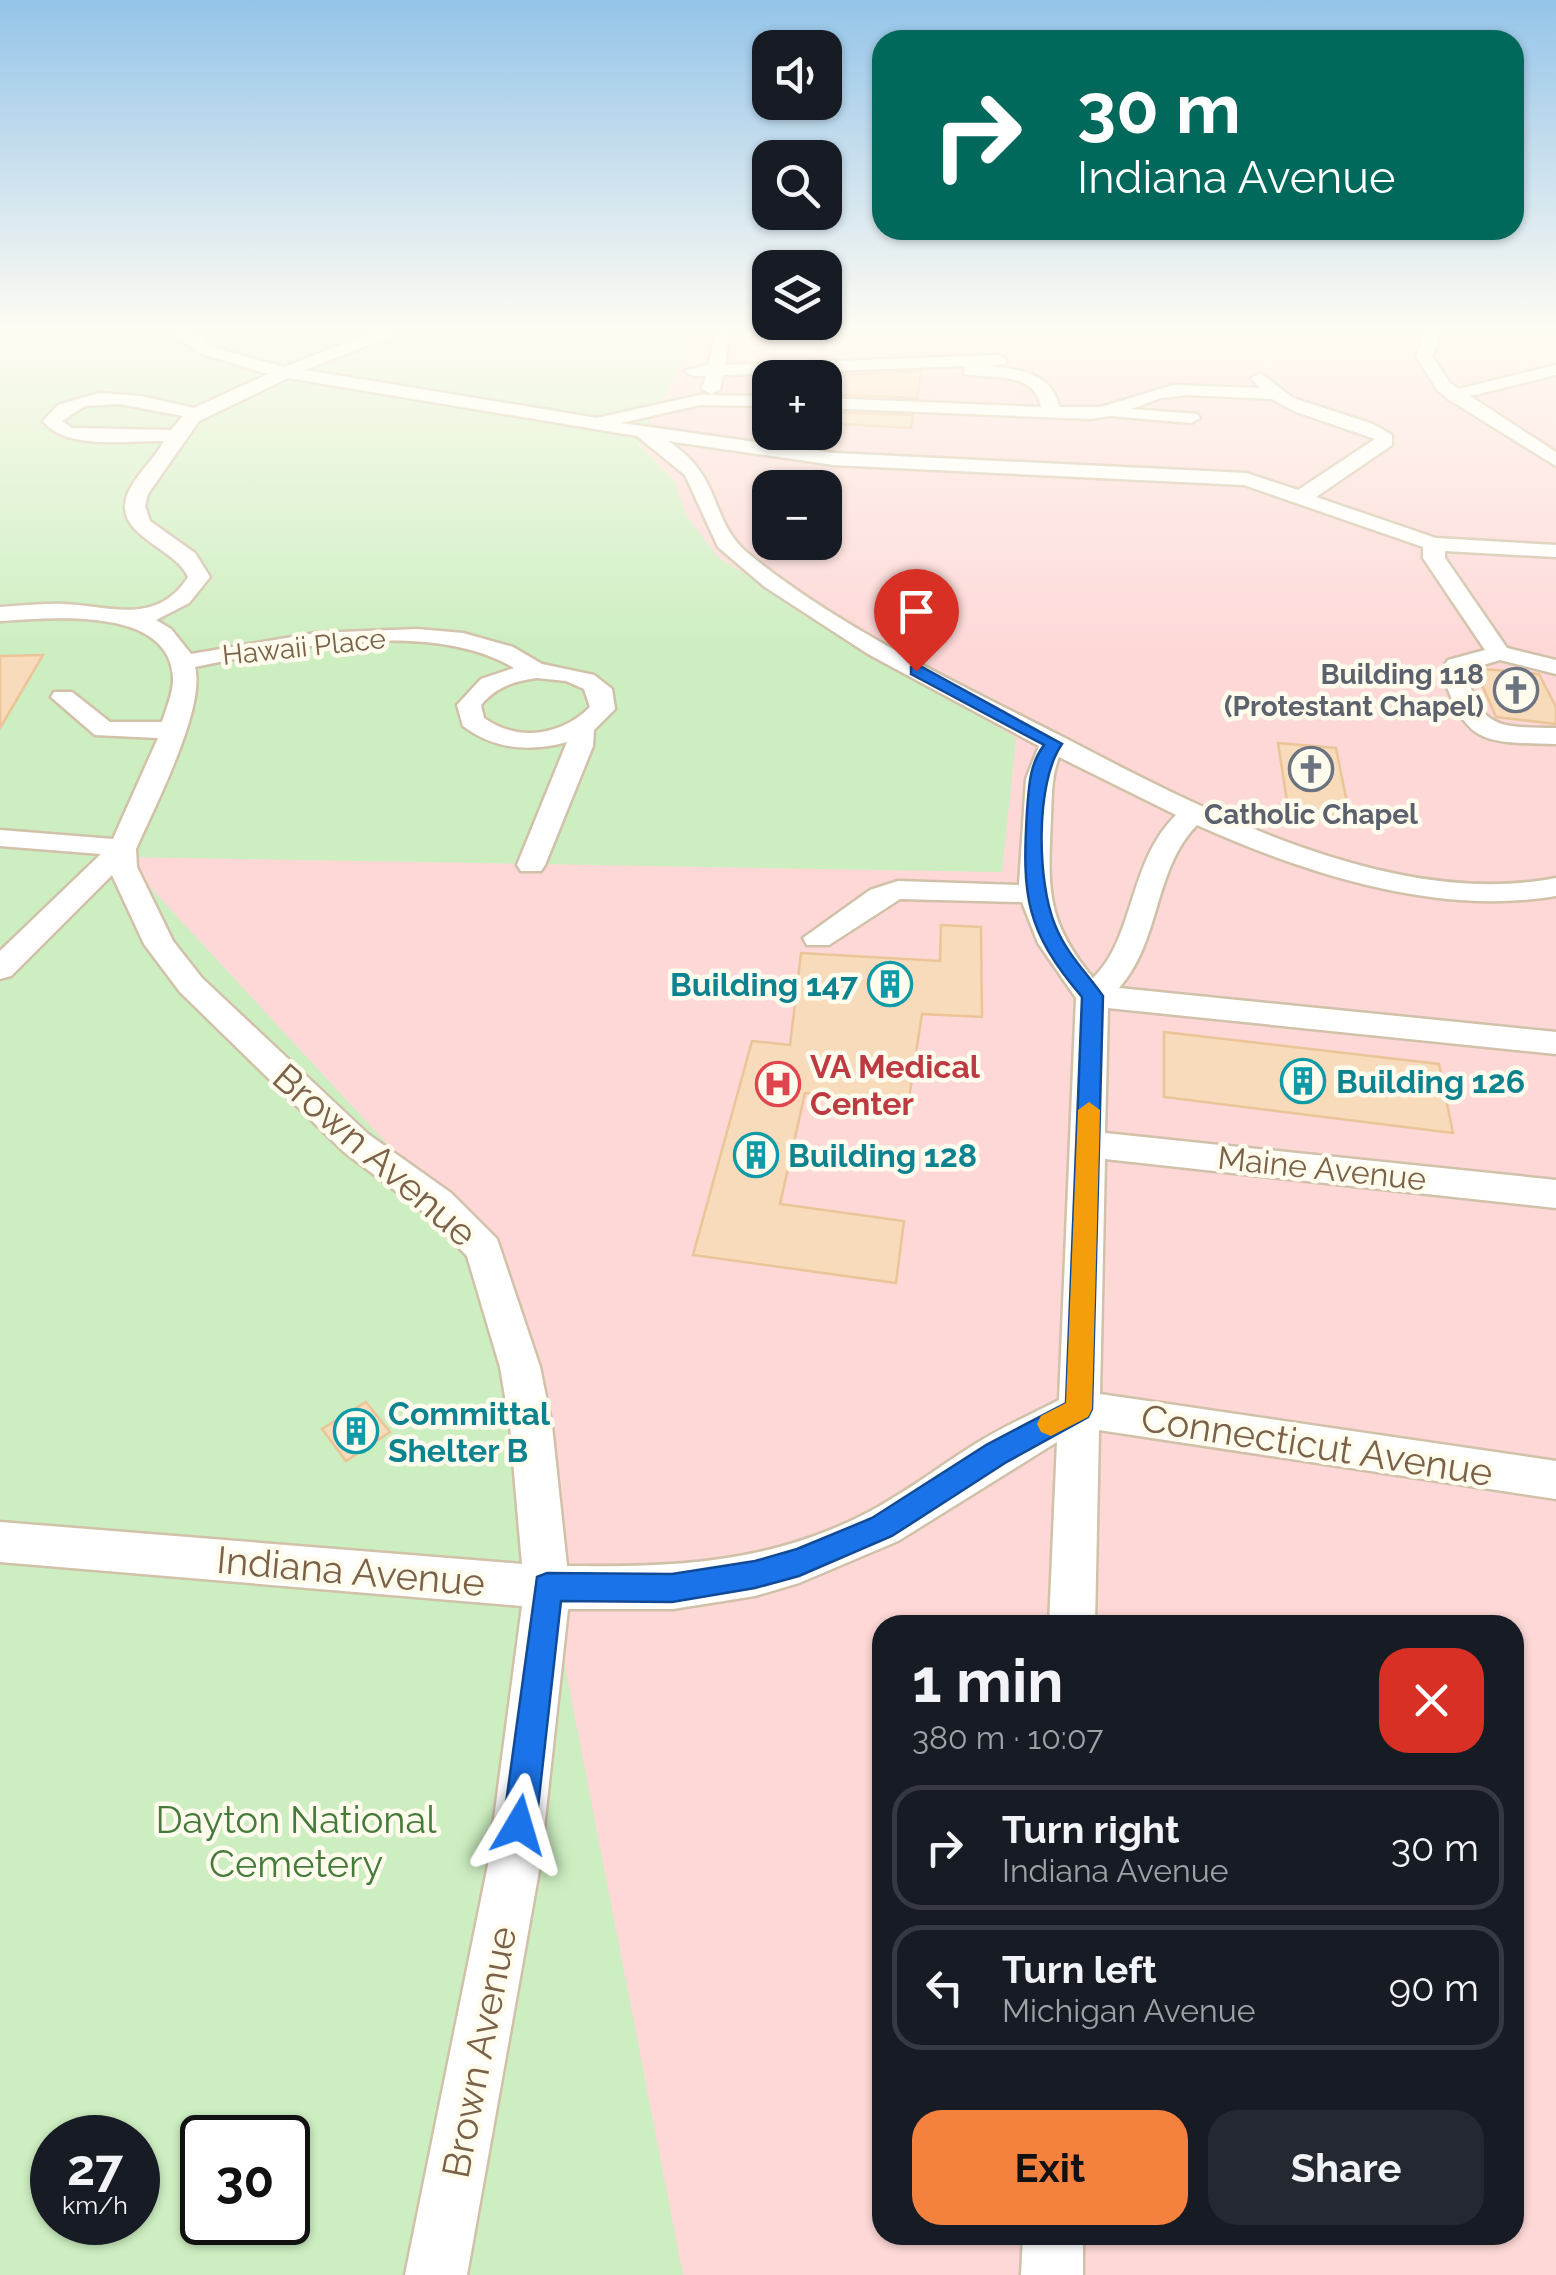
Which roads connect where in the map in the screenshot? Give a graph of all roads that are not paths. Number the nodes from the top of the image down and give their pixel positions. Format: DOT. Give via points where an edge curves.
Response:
graph roads {
  1 [pos="172,436"];
  2 [pos="643,436"];
  3 [pos="670,436"];
  4 [pos="1383,436"];
  5 [pos="1522,436"];
  6 [pos="1556,460"];
  7 [pos="1301,497"];
  8 [pos="1434,544"];
  9 [pos="1556,551"];
  10 [pos="0,614"];
  11 [pos="138,620"];
  12 [pos="1498,653"];
  13 [pos="184,662"];
  14 [pos="1556,667"];
  15 [pos="537,671"];
  16 [pos="62,697"];
  17 [pos="581,728"];
  18 [pos="174,730"];
  19 [pos="1556,736"];
  20 [pos="1054,744"];
  21 [pos="1192,814"];
  22 [pos="0,838"];
  23 [pos="122,849"];
  24 [pos="531,865"];
  25 [pos="1556,887"];
  26 [pos="1035,894"];
  27 [pos="818,938"];
  28 [pos="0,969"];
  29 [pos="1092,996"];
  30 [pos="1556,1043"];
  31 [pos="1088,1144"];
  32 [pos="1556,1194"];
  33 [pos="1079,1409"];
  34 [pos="1556,1480"];
  35 [pos="0,1542"];
  36 [pos="547,1587"];
  37 [pos="1072,1615"];
  38 [pos="1053,2245"];
  39 [pos="436,2275"];
  40 [pos="1052,2275"];
  1 -- 11 [label="street" via="166,456 140,489 136,510 148,530 193,560 199,577 189,592"];
  2 -- 20 [label="street" via="692,470 716,530 740,558 916,671"];
  3 -- 7 [label="street" via="834,459 1246,479"];
  4 -- 7 [label="street" via="1355,464"];
  5 -- 6 [label="street"];
  7 -- 8 [label="street"];
  8 -- 9 [label="street"];
  8 -- 12 [label="street" via="1434,558"];
  10 -- 11 [label="street" via="64,611"];
  11 -- 13 [label="street" via="172,642"];
  12 -- 14 [label="street"];
  12 -- 19 [label="street" via="1456,665 1471,720 1506,733"];
  13 -- 15 [label="street, Hawaii Place" via="288,643 394,636 497,648"];
  13 -- 18 [label="street"];
  15 -- 17 [label="street, Hawaii Place" via="575,675 600,689 602,709"];
  15 -- 17 [label="street, Hawaii Place" via="482,688 469,704 472,721 491,734 521,740"];
  16 -- 18 [label="street" via="104,730"];
  17 -- 24 [label="street" via="580,746"];
  18 -- 23 [label="street"];
  20 -- 21 [label="street"];
  20 -- 26 [label="street" via="1038,777"];
  21 -- 25 [label="street" via="1294,855 1386,880 1476,891"];
  21 -- 29 [label="street" via="1165,842 1124,964"];
  22 -- 23 [label="street"];
  23 -- 28 [label="street"];
  23 -- 36 [label="street, Brown Avenue" via="123,867 159,944 192,985 356,1142 438,1203 484,1249 507,1314 531,1426"];
  26 -- 27 [label="street" via="898,890"];
  26 -- 29 [label="street" via="1044,925"];
  29 -- 30 [label="street"];
  29 -- 31 [label="street"];
  31 -- 32 [label="street, Maine Avenue"];
  31 -- 33 [label="street"];
  33 -- 34 [label="street, Connecticut Avenue"];
  33 -- 36 [label="street, Indiana Avenue" via="882,1527 799,1562 672,1588"];
  33 -- 37 [label="street"];
  35 -- 36 [label="street, Indiana Avenue"];
  36 -- 39 [label="street, Brown Avenue" via="514,1864"];
  38 -- 40 [label="street"];
}
